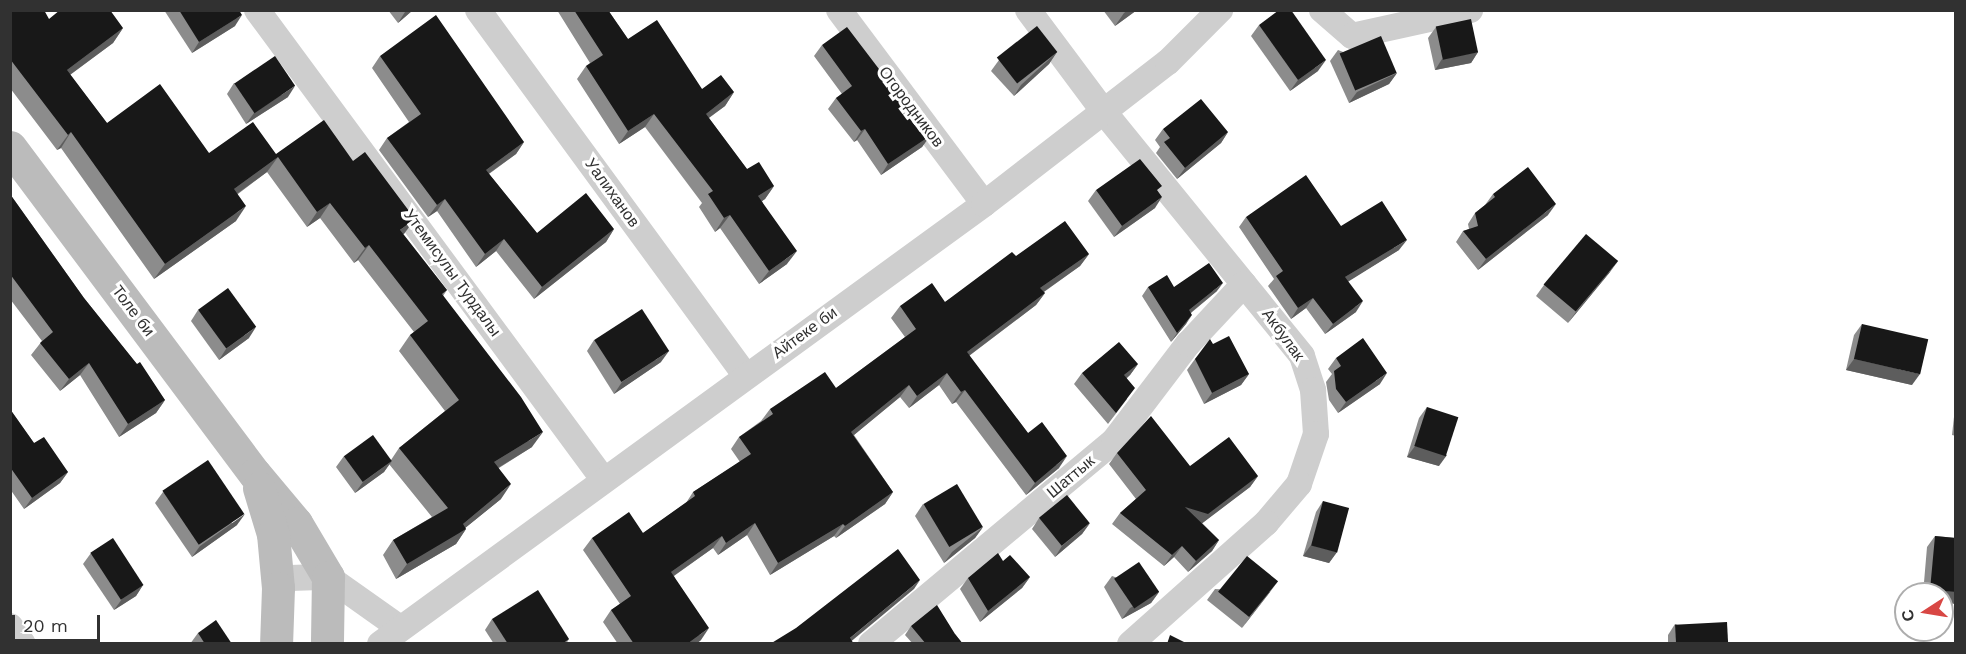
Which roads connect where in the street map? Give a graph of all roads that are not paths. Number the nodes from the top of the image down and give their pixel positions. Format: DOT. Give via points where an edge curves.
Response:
graph roads {
  1 [pos="257,10"];
  2 [pos="478,10"];
  3 [pos="839,10"];
  4 [pos="1028,10"];
  5 [pos="1220,10"];
  6 [pos="1322,10"];
  7 [pos="1470,10"];
  8 [pos="1104,112"];
  9 [pos="10,147"];
  10 [pos="984,204"];
  11 [pos="1244,284"];
  12 [pos="746,376"];
  13 [pos="255,474"];
  14 [pos="603,479"];
  15 [pos="328,577"];
  16 [pos="278,588"];
  17 [pos="10,626"];
  18 [pos="390,636"];
  19 [pos="23,644"];
  20 [pos="276,644"];
  21 [pos="327,644"];
  22 [pos="871,644"];
  23 [pos="1130,644"];
  1 -- 14 [label="street, Утемисулы Турдалы"];
  2 -- 12 [label="street, Уалиханов"];
  3 -- 10 [label="street, Огородников"];
  4 -- 8 [label="street, Акбулак"];
  5 -- 8 [label="street, Айтеке би" via="1168,62"];
  6 -- 7 [label="street" via="1352,36"];
  8 -- 10 [label="street, Айтеке би"];
  8 -- 11 [label="street, Акбулак"];
  9 -- 13 [label="main road, Толе би"];
  10 -- 12 [label="street, Айтеке би"];
  11 -- 22 [label="street, Шаттык" via="1188,344 1114,441"];
  11 -- 23 [label="street, Акбулак" via="1302,356 1313,390 1316,434 1299,484 1266,523"];
  12 -- 14 [label="street, Айтеке би"];
  13 -- 15 [label="main road, Толе би" via="296,523"];
  13 -- 16 [label="main road, Толе би" via="273,534"];
  14 -- 18 [label="street, Айтеке би"];
  15 -- 16 [label="street" via="290,578"];
  15 -- 18 [label="street"];
  15 -- 21 [label="main road"];
  16 -- 20 [label="main road, Толе би"];
  17 -- 19 [label="street"];
}
